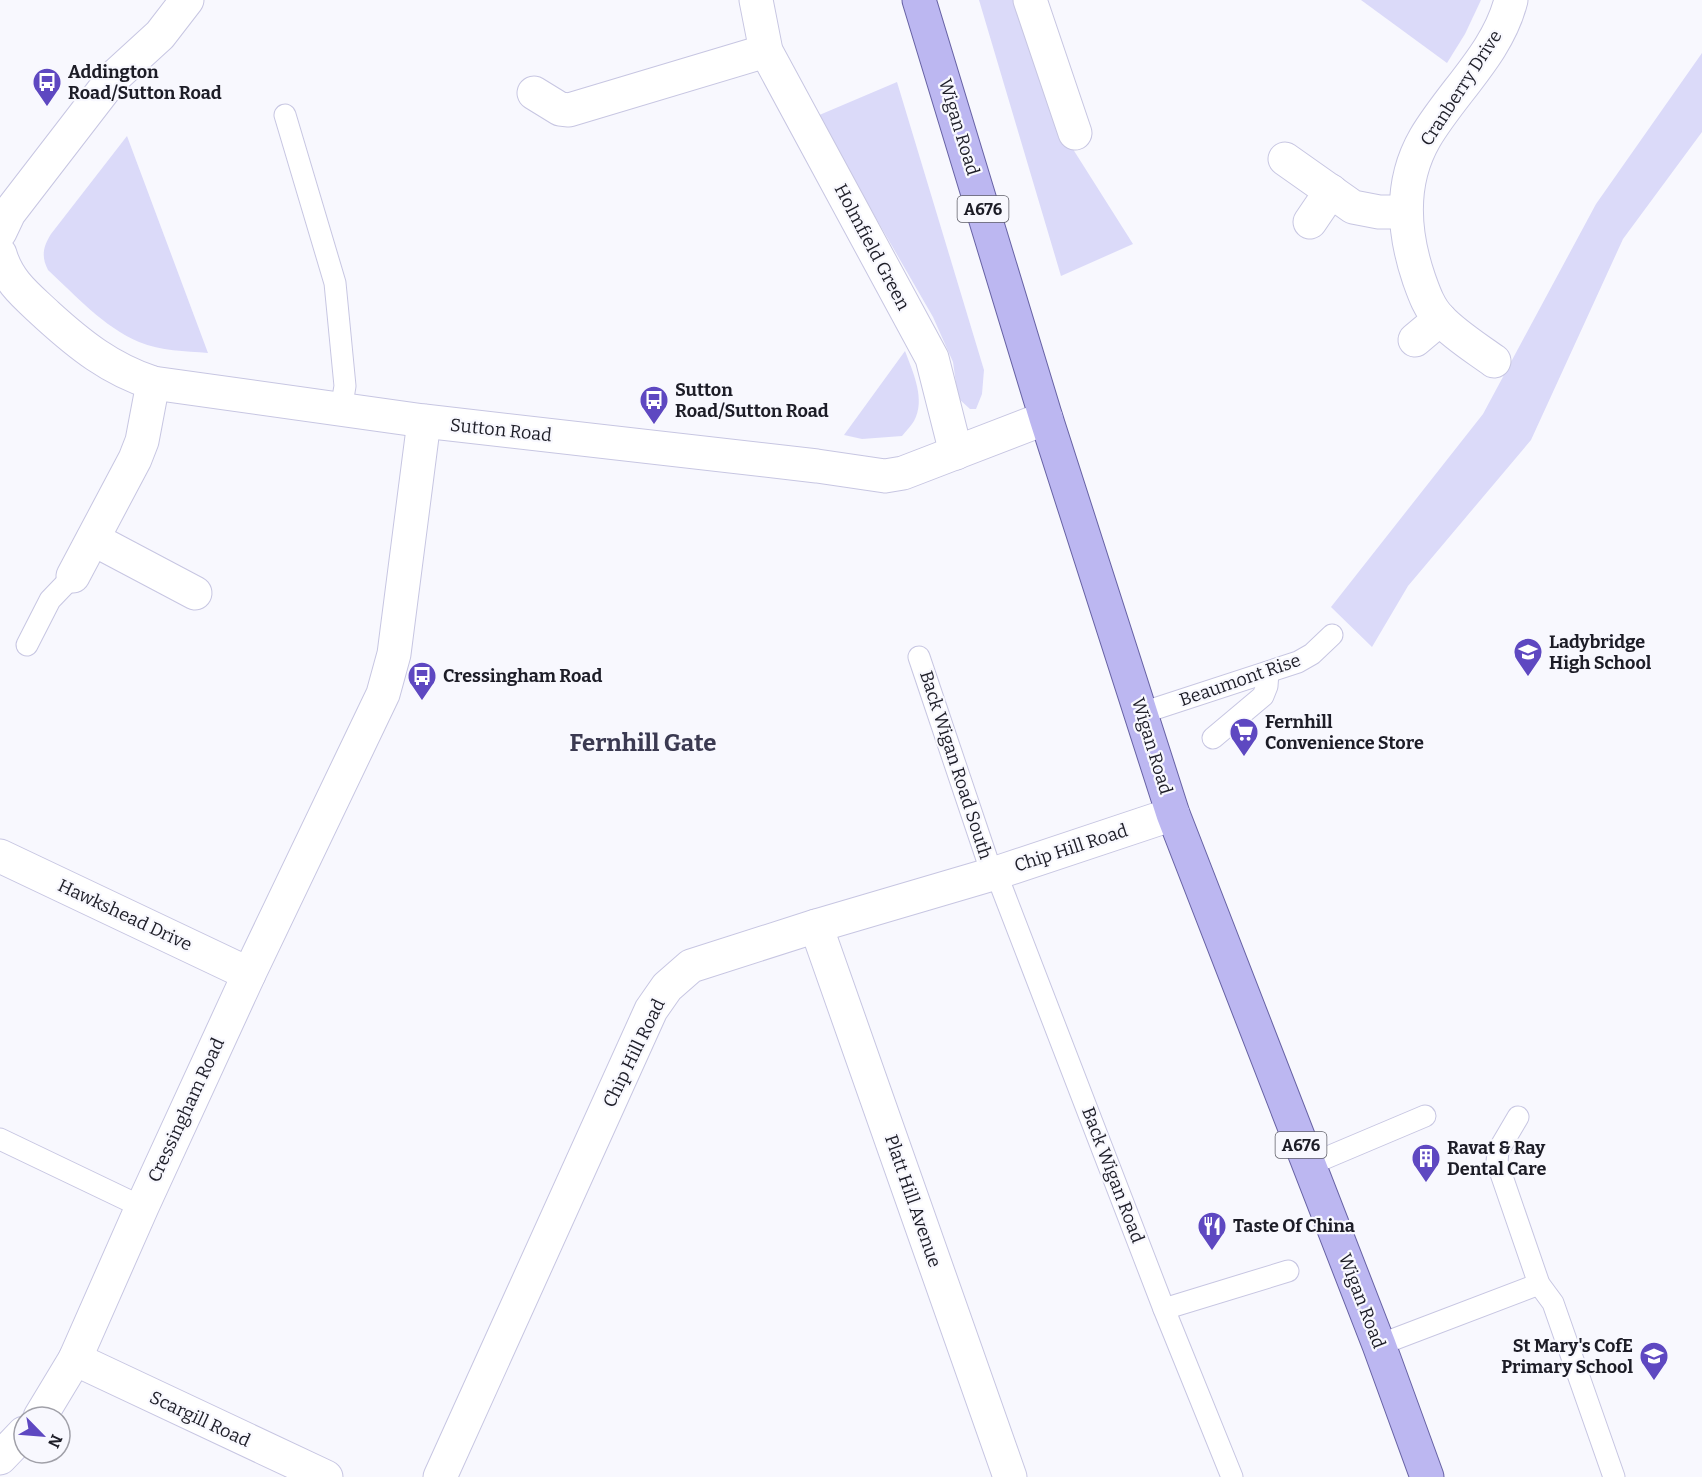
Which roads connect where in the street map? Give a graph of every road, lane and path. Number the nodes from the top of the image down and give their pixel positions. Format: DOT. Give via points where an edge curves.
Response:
graph roads {
  1 [pos="187,0"];
  2 [pos="756,0"];
  3 [pos="919,0"];
  4 [pos="1030,0"];
  5 [pos="1511,0"];
  6 [pos="766,51"];
  7 [pos="534,93"];
  8 [pos="285,115"];
  9 [pos="1075,133"];
  10 [pos="1285,159"];
  11 [pos="1331,191"];
  12 [pos="1405,212"];
  13 [pos="1310,222"];
  14 [pos="0,232"];
  15 [pos="0,254"];
  16 [pos="1440,319"];
  17 [pos="1415,340"];
  18 [pos="1494,361"];
  19 [pos="153,383"];
  20 [pos="341,410"];
  21 [pos="1047,418"];
  22 [pos="424,421"];
  23 [pos="956,453"];
  24 [pos="93,539"];
  25 [pos="73,576"];
  26 [pos="195,593"];
  27 [pos="1332,635"];
  28 [pos="27,645"];
  29 [pos="920,657"];
  30 [pos="1268,672"];
  31 [pos="1142,713"];
  32 [pos="1213,738"];
  33 [pos="1173,814"];
  34 [pos="0,856"];
  35 [pos="994,873"];
  36 [pos="816,926"];
  37 [pos="249,974"];
  38 [pos="1425,1116"];
  39 [pos="1518,1117"];
  40 [pos="0,1139"];
  41 [pos="1309,1165"];
  42 [pos="142,1207"];
  43 [pos="1288,1271"];
  44 [pos="1539,1284"];
  45 [pos="1164,1309"];
  46 [pos="1379,1345"];
  47 [pos="75,1359"];
  48 [pos="47,1405"];
  49 [pos="12,1446"];
  50 [pos="0,1458"];
  51 [pos="326,1477"];
  52 [pos="440,1477"];
  53 [pos="1010,1477"];
  54 [pos="1232,1477"];
  55 [pos="1427,1477"];
  56 [pos="1614,1477"];
  1 -- 14 [label="street" via="160,35 106,87 9,213"];
  2 -- 6 [label="street, Holmfield Green"];
  3 -- 21 [label="main road, Wigan Road / A676"];
  4 -- 9 [label="street"];
  5 -- 12 [label="street, Cranberry Drive" via="1507,17 1493,42 1425,139 1410,174"];
  6 -- 7 [label="street" via="569,110 560,109"];
  6 -- 23 [label="street, Holmfield Green" via="932,358"];
  8 -- 20 [label="lane" via="335,283 345,386"];
  10 -- 11 [label="street"];
  11 -- 12 [label="street" via="1353,207"];
  11 -- 13 [label="street"];
  12 -- 16 [label="street, Cranberry Drive" via="1409,251 1426,300"];
  15 -- 19 [label="street, Sutton Road" via="14,285 77,343 130,376"];
  16 -- 17 [label="street"];
  16 -- 18 [label="street, Cranberry Drive"];
  19 -- 20 [label="street, Sutton Road"];
  19 -- 24 [label="street" via="142,441"];
  20 -- 22 [label="street, Sutton Road"];
  21 -- 23 [label="street, Sutton Road"];
  21 -- 31 [label="main road, Wigan Road / A676"];
  22 -- 23 [label="street, Sutton Road" via="885,476"];
  22 -- 37 [label="street, Cressingham Road" via="394,654 383,694"];
  24 -- 25 [label="street"];
  24 -- 26 [label="street"];
  25 -- 28 [label="lane" via="50,600"];
  27 -- 30 [label="lane, Beaumont Rise" via="1312,654"];
  29 -- 35 [label="lane, Back Wigan Road South"];
  30 -- 31 [label="lane, Beaumont Rise"];
  30 -- 32 [label="lane" via="1263,696"];
  31 -- 33 [label="main road, Wigan Road / A676"];
  33 -- 35 [label="street, Chip Hill Road"];
  33 -- 41 [label="main road, Wigan Road / A676"];
  34 -- 37 [label="street, Hawkshead Drive"];
  35 -- 36 [label="street, Chip Hill Road"];
  35 -- 45 [label="lane, Back Wigan Road"];
  36 -- 52 [label="street, Chip Hill Road" via="691,966 667,987 651,1010"];
  36 -- 53 [label="street, Platt Hill Avenue"];
  37 -- 42 [label="street, Cressingham Road"];
  38 -- 41 [label="lane"];
  39 -- 44 [label="lane" via="1498,1151 1497,1162"];
  40 -- 42 [label="lane"];
  41 -- 46 [label="main road, Wigan Road / A676"];
  42 -- 47 [label="street, Cressingham Road"];
  43 -- 45 [label="lane"];
  44 -- 46 [label="lane"];
  44 -- 56 [label="lane" via="1553,1303"];
  45 -- 54 [label="lane, Back Wigan Road"];
  46 -- 55 [label="main road, Wigan Road / A676"];
  47 -- 48 [label="street, Cressingham Road"];
  47 -- 51 [label="street, Scargill Road"];
  49 -- 50 [label="street"];
}
